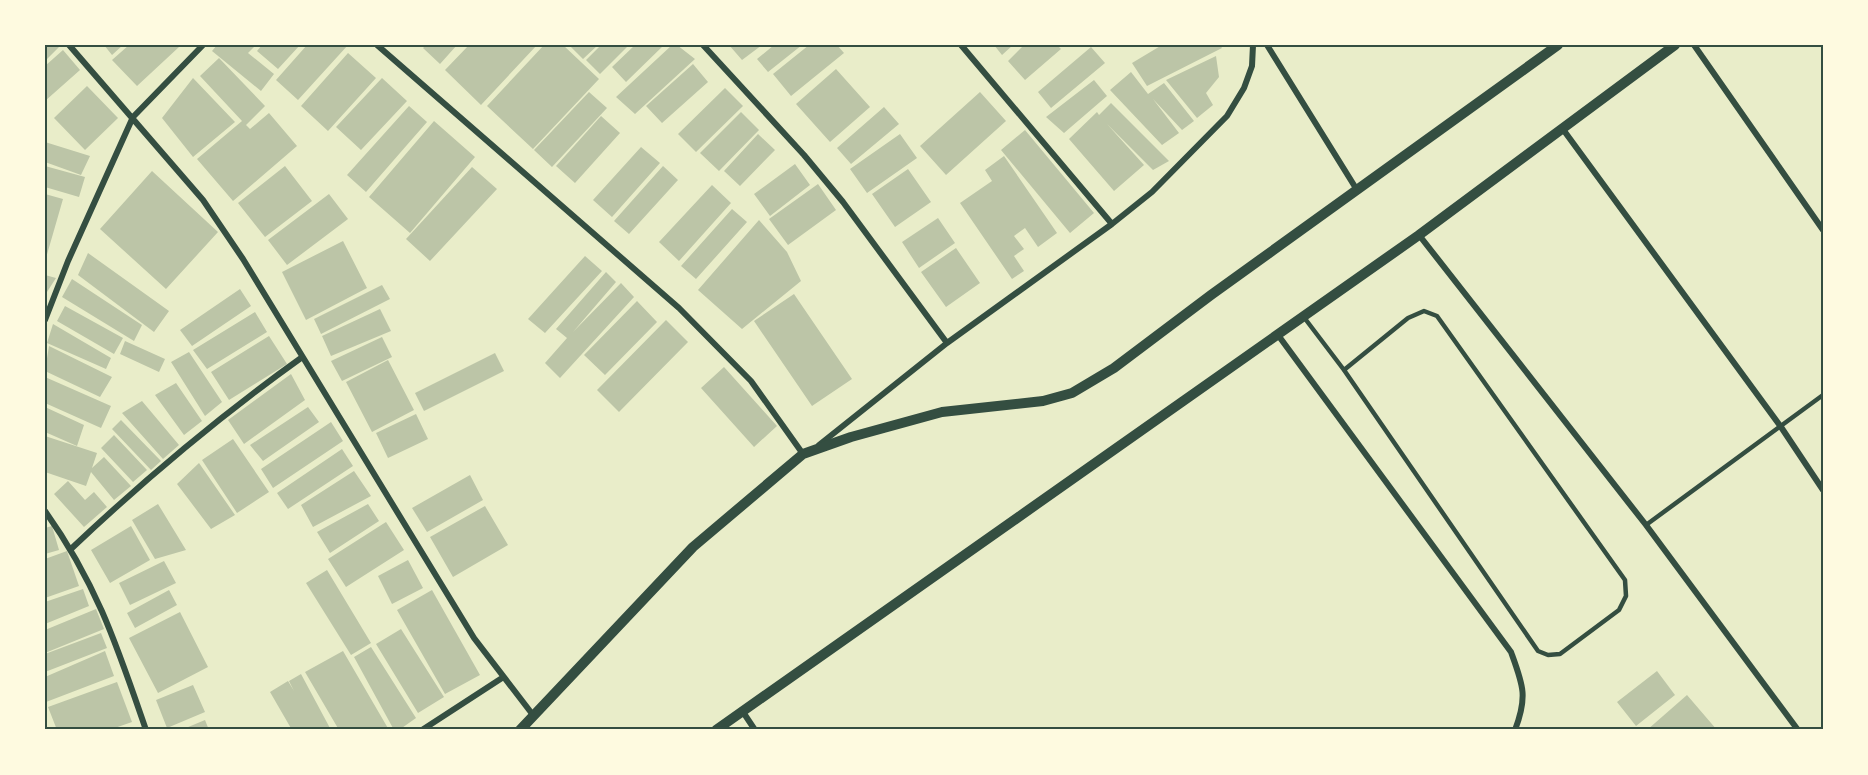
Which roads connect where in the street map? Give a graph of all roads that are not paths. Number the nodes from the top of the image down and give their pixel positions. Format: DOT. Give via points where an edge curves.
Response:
graph roads {
  1 [pos="69,45"];
  2 [pos="203,45"];
  3 [pos="377,45"];
  4 [pos="703,45"];
  5 [pos="962,45"];
  6 [pos="1253,45"];
  7 [pos="1267,45"];
  8 [pos="1558,45"];
  9 [pos="1675,45"];
  10 [pos="1694,45"];
  11 [pos="133,117"];
  12 [pos="1562,128"];
  13 [pos="1357,190"];
  14 [pos="1112,224"];
  15 [pos="1823,230"];
  16 [pos="1419,235"];
  17 [pos="1304,316"];
  18 [pos="45,320"];
  19 [pos="1278,334"];
  20 [pos="947,343"];
  21 [pos="301,358"];
  22 [pos="1344,370"];
  23 [pos="1823,395"];
  24 [pos="1781,427"];
  25 [pos="808,452"];
  26 [pos="1823,490"];
  27 [pos="45,511"];
  28 [pos="1647,525"];
  29 [pos="72,548"];
  30 [pos="502,678"];
  31 [pos="743,712"];
  32 [pos="533,715"];
  33 [pos="146,730"];
  34 [pos="422,730"];
  35 [pos="520,730"];
  36 [pos="717,730"];
  37 [pos="755,730"];
  38 [pos="1515,730"];
  39 [pos="1798,730"];
  1 -- 11 [label="street"];
  2 -- 11 [label="street"];
  3 -- 25 [label="street" via="679,308 751,381"];
  4 -- 20 [label="street" via="843,202"];
  5 -- 14 [label="street"];
  6 -- 14 [label="street" via="1252,66 1244,88 1227,116 1152,192"];
  7 -- 13 [label="street"];
  8 -- 13 [label="street"];
  9 -- 12 [label="street"];
  10 -- 15 [label="street"];
  11 -- 18 [label="street"];
  11 -- 21 [label="street" via="203,200"];
  12 -- 16 [label="street"];
  12 -- 24 [label="street"];
  13 -- 25 [label="street" via="1114,368 1072,393 1042,401 942,412"];
  14 -- 20 [label="street"];
  16 -- 17 [label="street"];
  16 -- 28 [label="street"];
  17 -- 19 [label="street"];
  17 -- 22 [label="lane"];
  19 -- 31 [label="street"];
  19 -- 38 [label="street" via="1511,652 1524,705"];
  20 -- 25 [label="street"];
  21 -- 29 [label="street" via="170,459"];
  21 -- 30 [label="street"];
  22 -- 22 [label="lane" via="1538,651 1560,654 1619,610 1626,596 1625,580 1437,316 1424,311 1407,318"];
  23 -- 24 [label="lane"];
  24 -- 26 [label="street"];
  24 -- 28 [label="lane"];
  25 -- 32 [label="street" via="693,547"];
  27 -- 29 [label="street"];
  28 -- 39 [label="street"];
  29 -- 33 [label="street" via="114,635"];
  30 -- 32 [label="street"];
  30 -- 34 [label="street"];
  31 -- 36 [label="street"];
  31 -- 37 [label="street"];
  32 -- 35 [label="street"];
}
